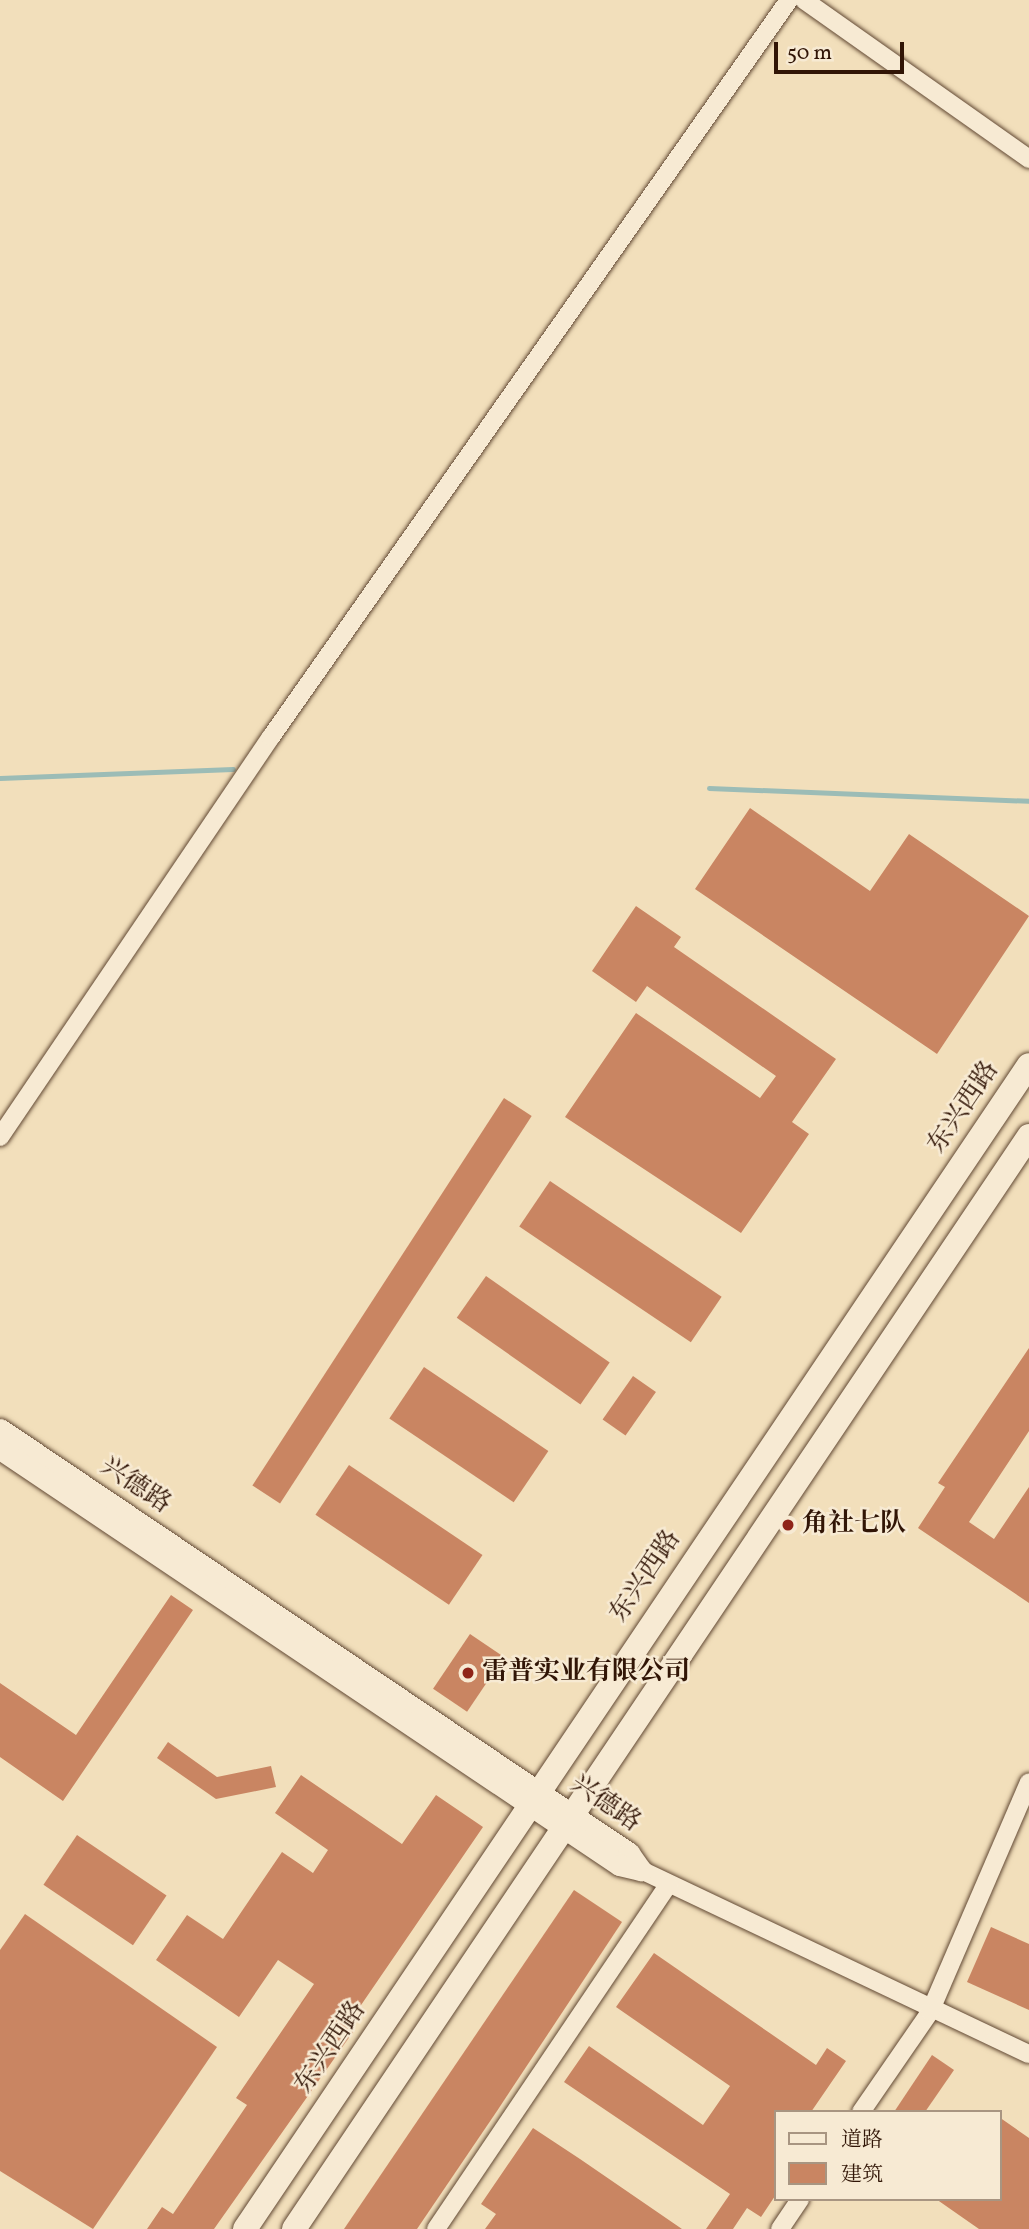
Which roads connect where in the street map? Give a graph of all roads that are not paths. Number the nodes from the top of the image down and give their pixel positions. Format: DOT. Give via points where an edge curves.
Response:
graph roads {
  1 [pos="789,0"];
  2 [pos="804,0"];
  3 [pos="1029,159"];
  4 [pos="1029,1065"];
  5 [pos="1029,1136"];
  6 [pos="0,1137"];
  7 [pos="0,1429"];
  8 [pos="0,1449"];
  9 [pos="1029,1782"];
  10 [pos="534,1799"];
  11 [pos="569,1822"];
  12 [pos="641,1870"];
  13 [pos="669,1884"];
  14 [pos="930,2012"];
  15 [pos="1029,2054"];
  16 [pos="862,2110"];
  17 [pos="799,2201"];
  18 [pos="245,2229"];
  19 [pos="294,2229"];
  20 [pos="436,2229"];
  21 [pos="780,2229"];
  1 -- 6 [label="street" via="271,737"];
  2 -- 3 [label="street"];
  4 -- 10 [label="main road, 东兴西路"];
  5 -- 11 [label="main road"];
  7 -- 10 [label="street, 兴德路"];
  8 -- 10 [label="street, 兴德路"];
  9 -- 14 [label="street"];
  10 -- 11 [label="street, 兴德路"];
  10 -- 18 [label="main road, 东兴西路"];
  11 -- 12 [label="street, 兴德路" via="619,1866"];
  11 -- 19 [label="main road"];
  12 -- 13 [label="street"];
  13 -- 14 [label="street"];
  13 -- 20 [label="street"];
  14 -- 15 [label="street"];
  14 -- 16 [label="street"];
  17 -- 21 [label="street"];
}
